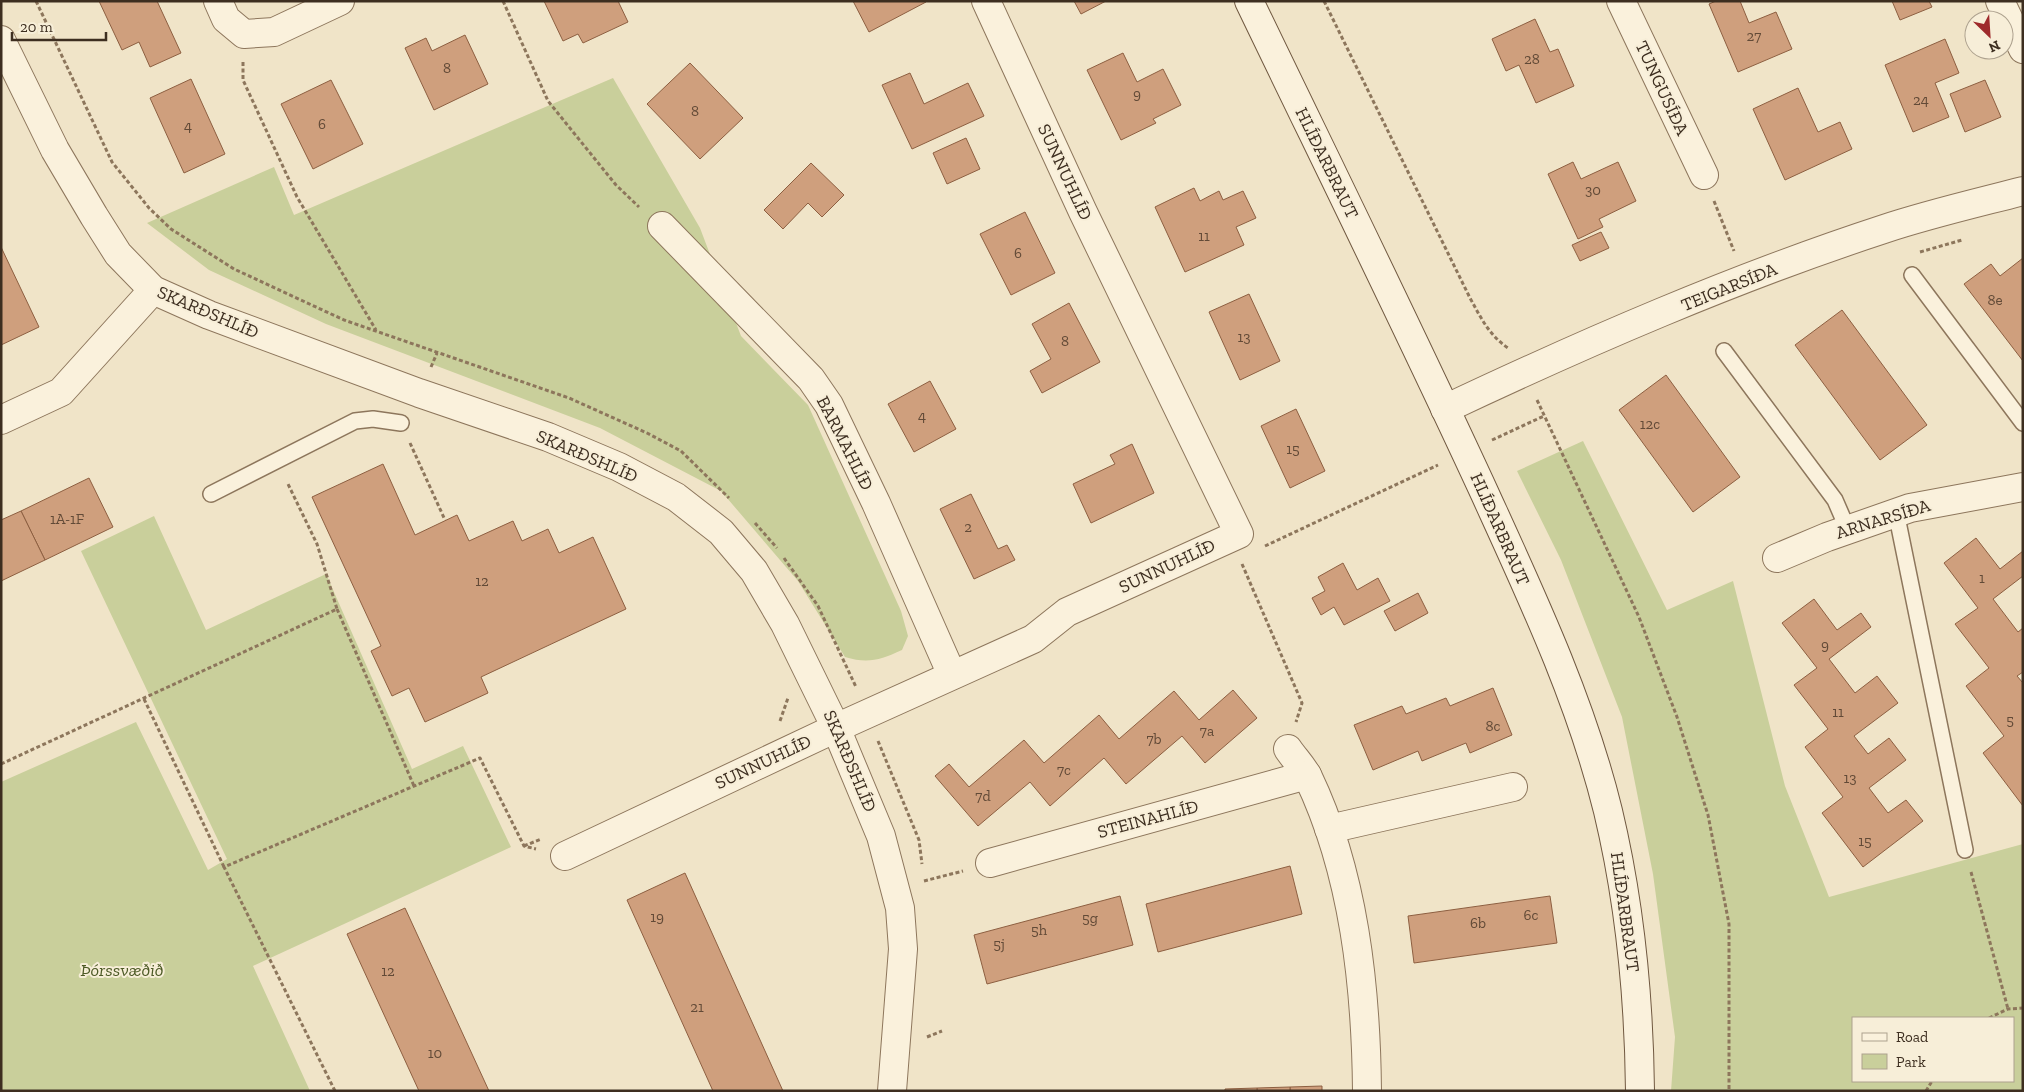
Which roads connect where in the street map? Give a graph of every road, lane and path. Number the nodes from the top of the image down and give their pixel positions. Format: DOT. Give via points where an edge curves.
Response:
graph roads {
  1 [pos="36,1"];
  2 [pos="218,1"];
  3 [pos="340,1"];
  4 [pos="503,1"];
  5 [pos="986,1"];
  6 [pos="1249,1"];
  7 [pos="1324,1"];
  8 [pos="1621,1"];
  9 [pos="2000,1"];
  10 [pos="244,34"];
  11 [pos="1,40"];
  12 [pos="2023,48"];
  13 [pos="1704,175"];
  14 [pos="2023,191"];
  15 [pos="662,226"];
  16 [pos="1912,275"];
  17 [pos="1744,279"];
  18 [pos="153,290"];
  19 [pos="377,331"];
  20 [pos="1724,351"];
  21 [pos="1513,352"];
  22 [pos="1534,394"];
  23 [pos="1445,409"];
  24 [pos="1,420"];
  25 [pos="401,423"];
  26 [pos="2023,423"];
  27 [pos="278,460"];
  28 [pos="2023,486"];
  29 [pos="211,494"];
  30 [pos="731,499"];
  31 [pos="1896,512"];
  32 [pos="752,520"];
  33 [pos="1848,530"];
  34 [pos="1240,558"];
  35 [pos="1777,558"];
  36 [pos="337,609"];
  37 [pos="952,675"];
  38 [pos="144,699"];
  39 [pos="867,714"];
  40 [pos="836,728"];
  41 [pos="1288,749"];
  42 [pos="1,764"];
  43 [pos="1307,776"];
  44 [pos="414,786"];
  45 [pos="1513,787"];
  46 [pos="1329,829"];
  47 [pos="1965,850"];
  48 [pos="565,856"];
  49 [pos="990,863"];
  50 [pos="224,867"];
  51 [pos="924,881"];
  52 [pos="924,890"];
  53 [pos="2023,1008"];
  54 [pos="2008,1009"];
  55 [pos="1991,1017"];
  56 [pos="926,1028"];
  57 [pos="942,1031"];
  58 [pos="926,1037"];
  59 [pos="925,1046"];
  60 [pos="335,1091"];
  61 [pos="892,1091"];
  62 [pos="1367,1091"];
  63 [pos="1640,1091"];
  64 [pos="1730,1091"];
  1 -- 19 [label="path" via="112,162 149,208 171,229 234,269 344,320"];
  2 -- 10 [label="street" via="226,19"];
  3 -- 10 [label="street" via="274,32"];
  4 -- 15 [label="path" via="548,100 616,185"];
  5 -- 37 [label="street, SUNNUHLÍÐ" via="1239,534 1068,612 1033,639"];
  6 -- 23 [label="street, HLÍÐARBRAUT"];
  7 -- 21 [label="path" via="1470,298 1494,339"];
  8 -- 13 [label="street, TUNGUSÍÐA"];
  9 -- 12 [label="street"];
  10 -- 19 [label="path" via="243,80 297,197"];
  11 -- 18 [label="street, SKARÐSHLÍÐ" via="56,150 94,216 118,254"];
  13 -- 17 [label="path"];
  14 -- 17 [label="street, TEIGARSÍÐA" via="1884,229"];
  15 -- 37 [label="street, BARMAHLÍÐ" via="811,379 829,405"];
  16 -- 26 [label="lane"];
  17 -- 23 [label="street, TEIGARSÍÐA" via="1523,372"];
  18 -- 24 [label="street" via="61,392"];
  18 -- 40 [label="street, SKARÐSHLÍÐ" via="209,315 548,437 619,467 676,497 721,532 754,571 785,624"];
  19 -- 30 [label="path" via="568,398 647,433 681,451"];
  20 -- 33 [label="lane" via="1835,500"];
  22 -- 64 [label="path" via="1639,617 1678,717 1708,816 1729,924"];
  23 -- 63 [label="street, HLÍÐARBRAUT" via="1553,645 1583,726 1608,811 1628,916 1639,1033"];
  25 -- 27 [label="lane" via="373,419 355,421"];
  27 -- 29 [label="lane"];
  27 -- 36 [label="path" via="317,544"];
  28 -- 31 [label="street, ARNARSÍÐA"];
  31 -- 33 [label="street, ARNARSÍÐA"];
  31 -- 47 [label="lane"];
  32 -- 39 [label="path" via="767,534 818,606 850,670"];
  33 -- 35 [label="street, ARNARSÍÐA"];
  34 -- 41 [label="path" via="1302,703"];
  36 -- 38 [label="path"];
  36 -- 44 [label="path"];
  37 -- 39 [label="street, SUNNUHLÍÐ"];
  38 -- 42 [label="path"];
  38 -- 50 [label="path"];
  39 -- 40 [label="street, SUNNUHLÍÐ"];
  39 -- 51 [label="path" via="919,840"];
  40 -- 48 [label="street, SUNNUHLÍÐ"];
  40 -- 61 [label="street, SKARÐSHLÍÐ" via="882,836 900,908 902,988"];
  41 -- 43 [label="street"];
  43 -- 46 [label="street"];
  43 -- 49 [label="street, STEINAHLÍÐ"];
  44 -- 48 [label="path" via="480,758 524,846"];
  44 -- 50 [label="path"];
  45 -- 46 [label="street"];
  46 -- 62 [label="street" via="1341,870 1359,963"];
  47 -- 54 [label="path"];
  49 -- 51 [label="path"];
  50 -- 60 [label="path"];
  51 -- 52 [label="path"];
  53 -- 54 [label="path"];
  54 -- 55 [label="path"];
  56 -- 58 [label="path"];
  57 -- 58 [label="path"];
  58 -- 59 [label="path"];
}
